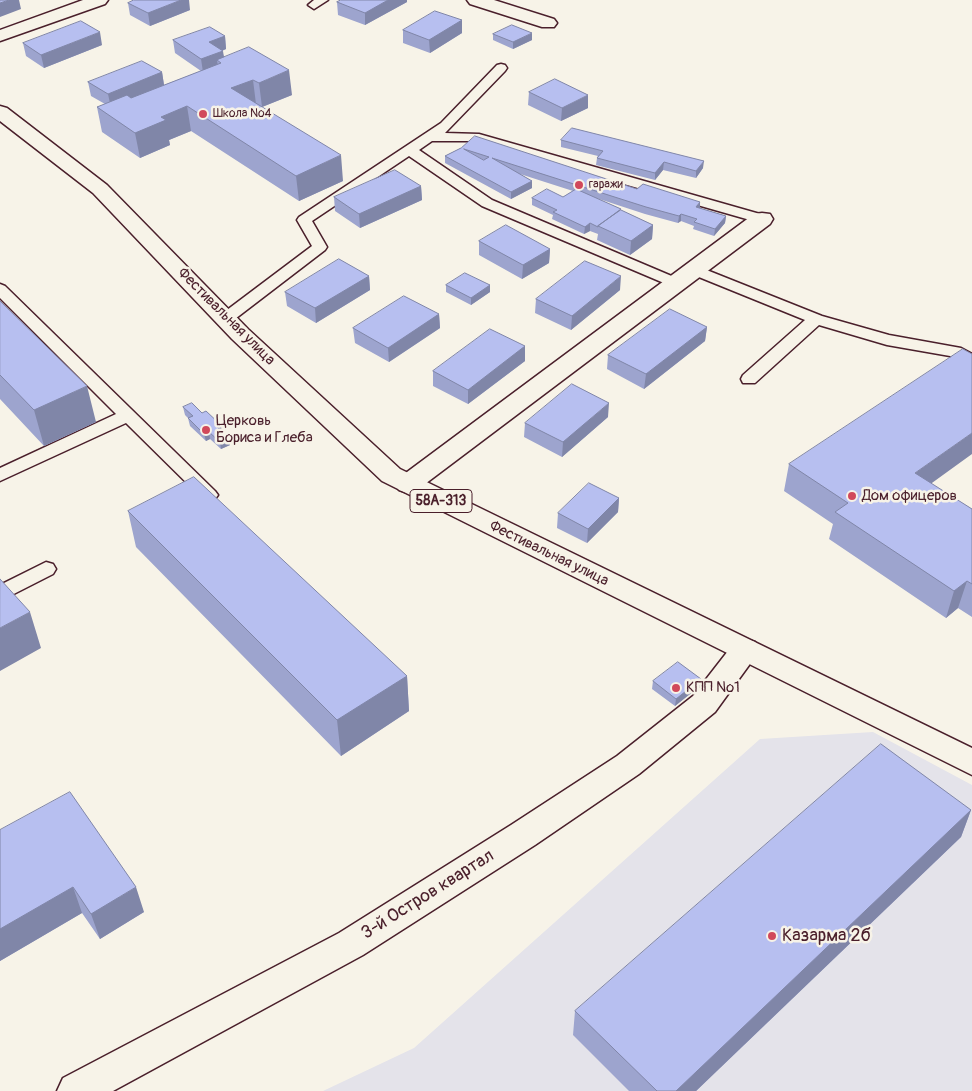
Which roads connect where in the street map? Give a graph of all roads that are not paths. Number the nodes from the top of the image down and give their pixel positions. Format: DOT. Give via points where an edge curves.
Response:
graph roads {
  1 [pos="99,0"];
  2 [pos="476,0"];
  3 [pos="72,4"];
  4 [pos="548,23"];
  5 [pos="0,36"];
  6 [pos="501,68"];
  7 [pos="0,112"];
  8 [pos="428,137"];
  9 [pos="409,150"];
  10 [pos="762,219"];
  11 [pos="685,277"];
  12 [pos="0,289"];
  13 [pos="225,319"];
  14 [pos="816,319"];
  15 [pos="972,361"];
  16 [pos="749,379"];
  17 [pos="128,415"];
  18 [pos="0,475"];
  19 [pos="408,484"];
  20 [pos="218,504"];
  21 [pos="46,570"];
  22 [pos="0,594"];
  23 [pos="744,650"];
  24 [pos="972,762"];
  25 [pos="76,1091"];
  1 -- 3 [label="street"];
  2 -- 4 [label="street"];
  3 -- 5 [label="street"];
  6 -- 8 [label="lane" via="446,126"];
  7 -- 13 [label="street, Фестивальная улица / 58А-313" via="100,190"];
  8 -- 9 [label="lane"];
  8 -- 10 [label="lane" via="474,137"];
  9 -- 11 [label="lane" via="487,204"];
  9 -- 13 [label="lane" via="304,220 320,247"];
  10 -- 11 [label="street"];
  11 -- 14 [label="lane"];
  11 -- 19 [label="street"];
  12 -- 17 [label="lane"];
  13 -- 19 [label="street, Фестивальная улица / 58А-313" via="391,475"];
  14 -- 15 [label="lane" via="887,340 955,352"];
  14 -- 16 [label="lane"];
  17 -- 18 [label="lane"];
  17 -- 20 [label="lane"];
  19 -- 23 [label="street, Фестивальная улица / 58А-313"];
  21 -- 22 [label="lane"];
  23 -- 24 [label="street, Фестивальная улица / 58А-313"];
  23 -- 25 [label="street, 3-й Остров квартал" via="704,704 628,765 523,835 351,944"];
}
